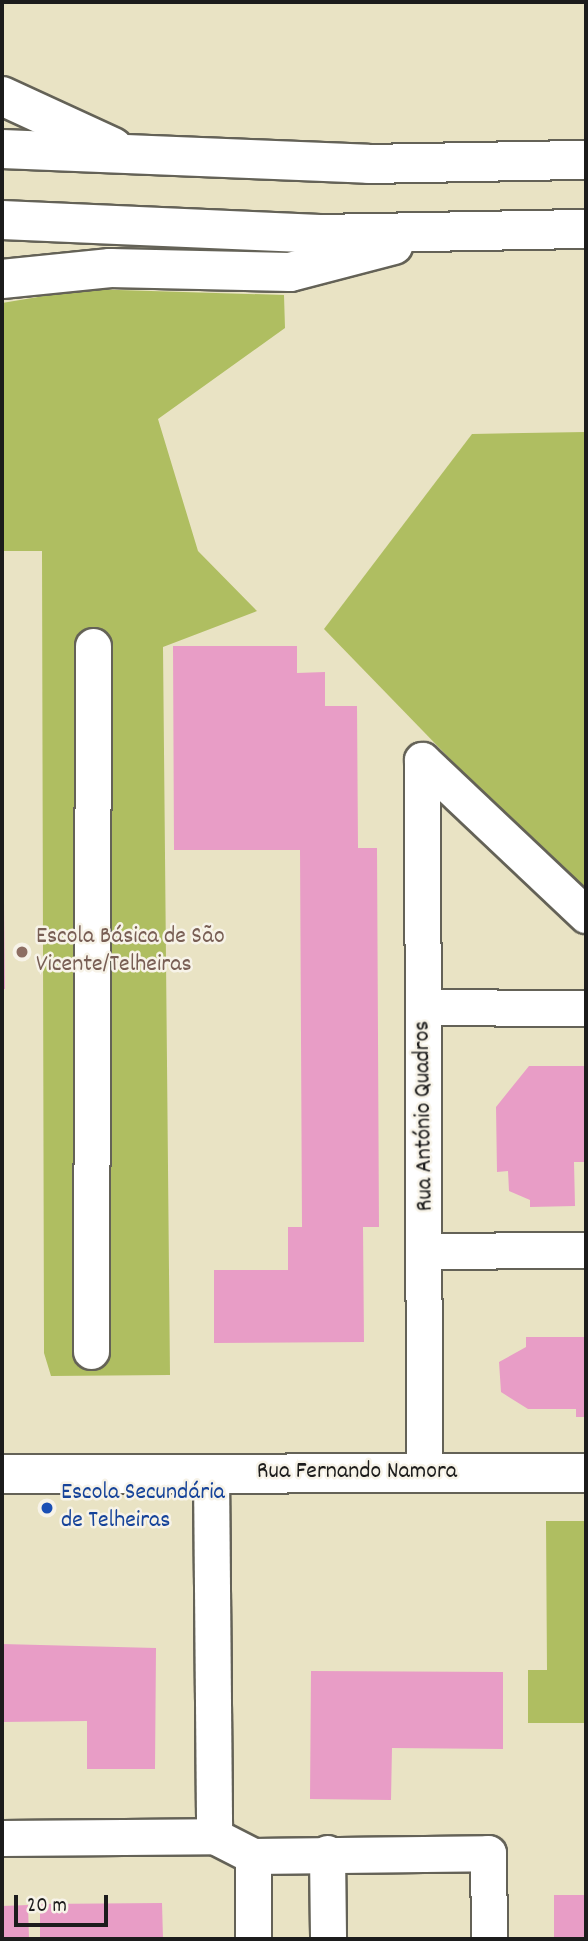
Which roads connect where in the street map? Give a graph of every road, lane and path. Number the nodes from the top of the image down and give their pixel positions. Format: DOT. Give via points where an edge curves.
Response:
graph roads {
  1 [pos="2,96"];
  2 [pos="2,149"];
  3 [pos="134,157"];
  4 [pos="586,160"];
  5 [pos="2,220"];
  6 [pos="586,229"];
  7 [pos="428,233"];
  8 [pos="2,279"];
  9 [pos="93,646"];
  10 [pos="586,915"];
  11 [pos="424,1007"];
  12 [pos="586,1008"];
  13 [pos="586,1250"];
  14 [pos="426,1251"];
  15 [pos="91,1351"];
  16 [pos="211,1473"];
  17 [pos="424,1473"];
  18 [pos="586,1473"];
  19 [pos="2,1474"];
  20 [pos="214,1836"];
  21 [pos="2,1838"];
  22 [pos="327,1853"];
  23 [pos="253,1856"];
  24 [pos="253,1939"];
  25 [pos="328,1939"];
  26 [pos="489,1939"];
  1 -- 3 [label="main road"];
  2 -- 3 [label="main road"];
  3 -- 4 [label="main road" via="369,164"];
  5 -- 7 [label="main road"];
  6 -- 7 [label="main road"];
  7 -- 8 [label="main road" via="290,272 110,268"];
  9 -- 15 [label="street"];
  10 -- 11 [label="street, Rua António Quadros" via="422,760"];
  11 -- 12 [label="street"];
  11 -- 14 [label="street, Rua António Quadros"];
  13 -- 14 [label="street"];
  14 -- 17 [label="street, Rua António Quadros"];
  16 -- 17 [label="main road, Rua Fernando Namora"];
  16 -- 19 [label="main road, Rua Fernando Namora"];
  16 -- 20 [label="street"];
  17 -- 18 [label="main road, Rua Fernando Namora"];
  20 -- 21 [label="street"];
  20 -- 23 [label="street"];
  22 -- 23 [label="street"];
  22 -- 25 [label="street"];
  22 -- 26 [label="street" via="488,1853"];
  23 -- 24 [label="street"];
}
